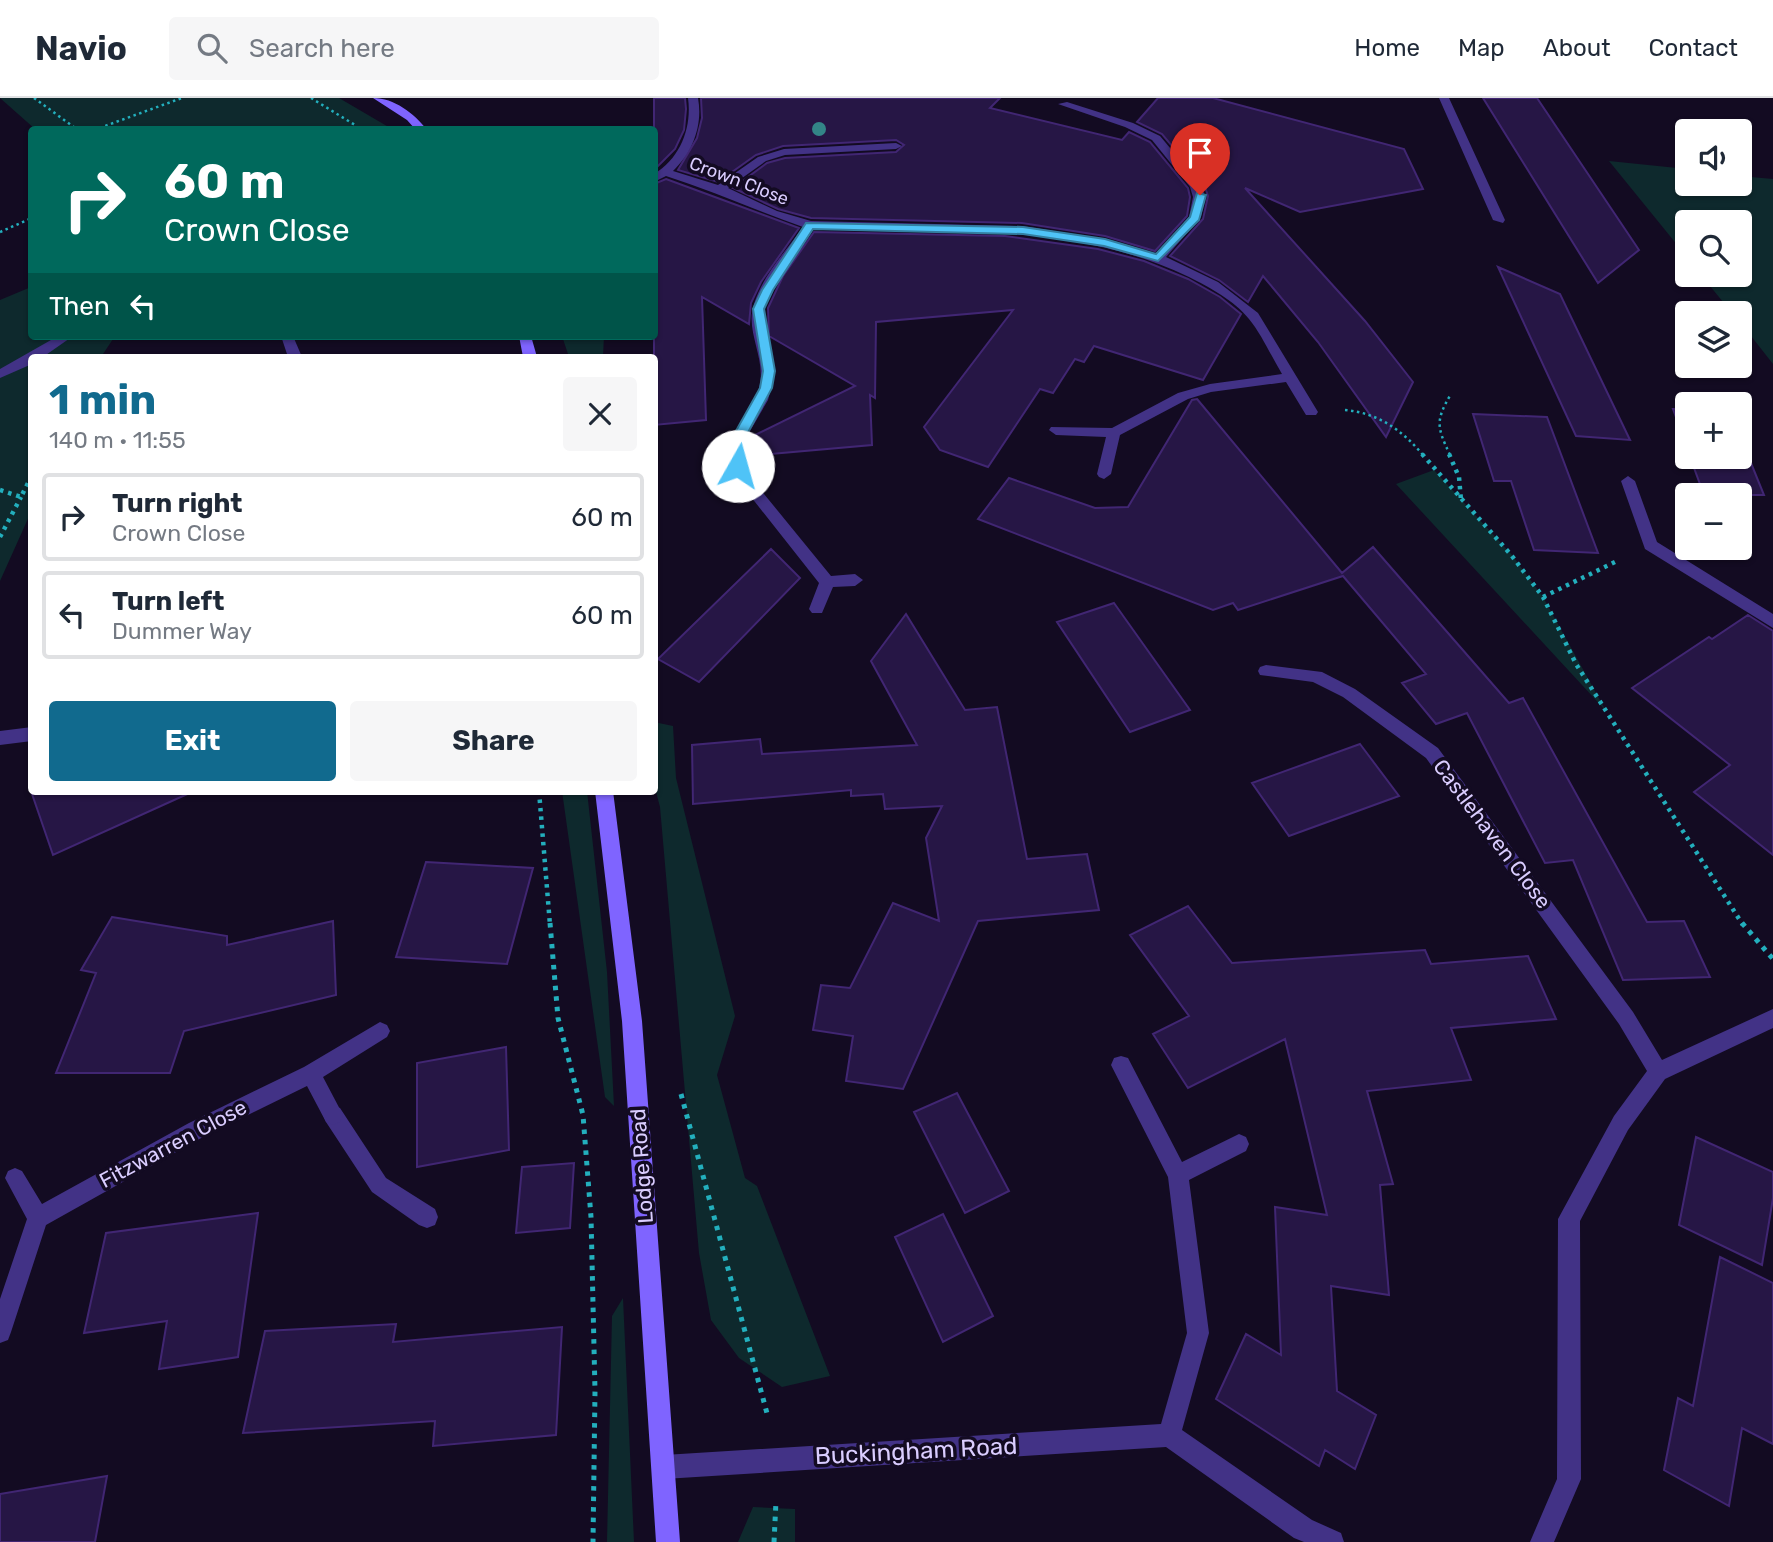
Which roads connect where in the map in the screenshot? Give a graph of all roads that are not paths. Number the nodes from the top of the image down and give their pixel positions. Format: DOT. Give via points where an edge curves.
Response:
graph roads {
  1 [pos="378,98"];
  2 [pos="693,98"];
  3 [pos="1444,98"];
  4 [pos="1063,104"];
  5 [pos="418,126"];
  6 [pos="896,146"];
  7 [pos="667,173"];
  8 [pos="658,177"];
  9 [pos="720,188"];
  10 [pos="1499,220"];
  11 [pos="810,225"];
  12 [pos="1158,258"];
  13 [pos="61,340"];
  14 [pos="39,354"];
  15 [pos="28,360"];
  16 [pos="0,374"];
  17 [pos="1291,377"];
  18 [pos="1311,412"];
  19 [pos="1056,430"];
  20 [pos="1114,433"];
  21 [pos="1104,474"];
  22 [pos="1628,481"];
  23 [pos="855,580"];
  24 [pos="827,582"];
  25 [pos="817,609"];
  26 [pos="1773,622"];
  27 [pos="1266,671"];
  28 [pos="28,734"];
  29 [pos="0,738"];
  30 [pos="604,795"];
  31 [pos="1773,1018"];
  32 [pos="380,1031"];
  33 [pos="1121,1065"];
  34 [pos="1657,1072"];
  35 [pos="310,1074"];
  36 [pos="1239,1144"];
  37 [pos="1178,1175"];
  38 [pos="15,1178"];
  39 [pos="427,1217"];
  40 [pos="38,1218"];
  41 [pos="0,1332"];
  42 [pos="1168,1436"];
  43 [pos="664,1467"];
  44 [pos="668,1542"];
  45 [pos="1332,1542"];
  46 [pos="1542,1542"];
  1 -- 5 [label="street"];
  2 -- 7 [label="street" via="697,111 686,147"];
  3 -- 10 [label="street"];
  4 -- 12 [label="street" via="1156,138 1196,186 1200,195 1195,218"];
  6 -- 9 [label="street" via="784,152 762,159"];
  7 -- 8 [label="street"];
  7 -- 9 [label="street, Crown Close"];
  9 -- 11 [label="street, Crown Close"];
  11 -- 12 [label="street, Crown Close" via="1023,230 1105,243"];
  11 -- 24 [label="street" via="759,309 769,371 766,388 738,438 737,452 745,480"];
  12 -- 17 [label="street, Crown Close" via="1236,300 1266,333"];
  13 -- 14 [label="street"];
  15 -- 16 [label="street"];
  17 -- 18 [label="street, Crown Close"];
  17 -- 20 [label="street" via="1183,396"];
  19 -- 20 [label="street"];
  20 -- 21 [label="street"];
  22 -- 26 [label="street" via="1650,545"];
  23 -- 24 [label="street"];
  24 -- 25 [label="street"];
  27 -- 34 [label="street, Castlehaven Close" via="1316,676 1349,693 1432,753 1626,1018"];
  28 -- 29 [label="street"];
  30 -- 43 [label="street, Lodge Road" via="632,1021"];
  31 -- 34 [label="street"];
  32 -- 35 [label="street, Fitzwarren Close"];
  33 -- 37 [label="street"];
  34 -- 46 [label="street" via="1620,1123 1569,1219 1569,1479"];
  35 -- 39 [label="street" via="379,1185"];
  35 -- 40 [label="street, Fitzwarren Close" via="196,1130"];
  36 -- 37 [label="street"];
  37 -- 42 [label="street" via="1198,1333"];
  38 -- 40 [label="street"];
  40 -- 41 [label="street"];
  42 -- 43 [label="street, Buckingham Road"];
  42 -- 45 [label="street" via="1303,1530"];
  43 -- 44 [label="street, Lodge Road"];
}
